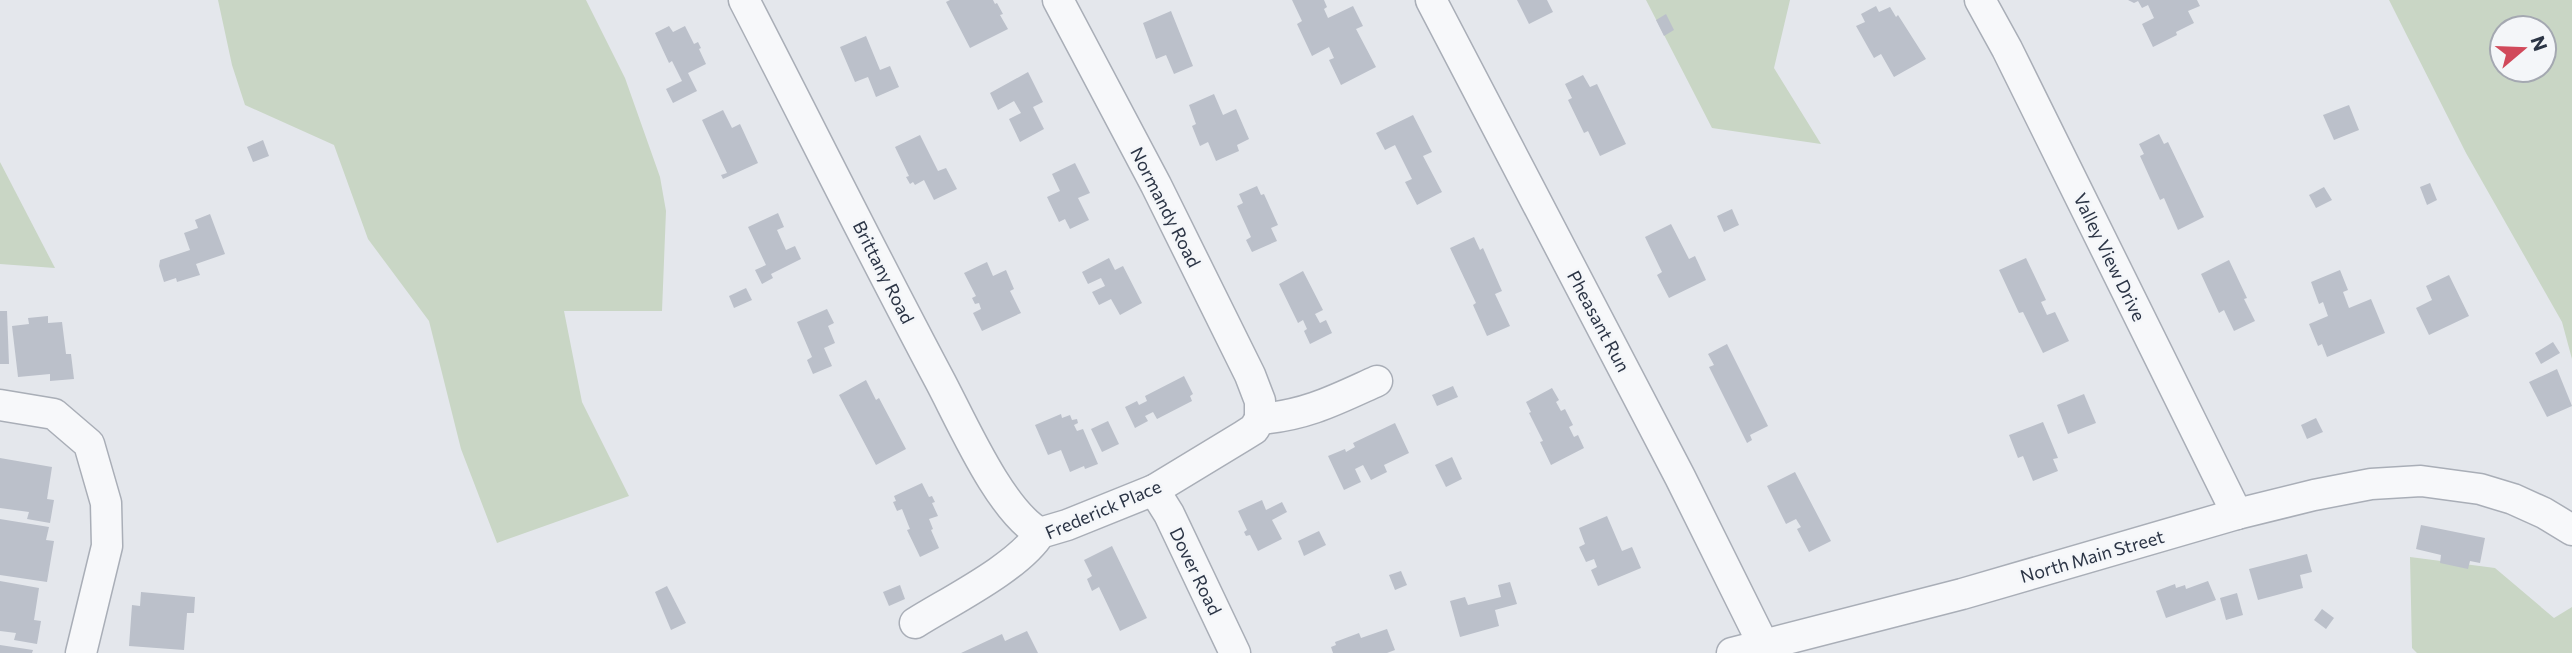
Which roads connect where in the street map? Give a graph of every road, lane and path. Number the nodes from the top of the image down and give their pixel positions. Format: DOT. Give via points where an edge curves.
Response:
graph roads {
  1 [pos="744,0"];
  2 [pos="1058,0"];
  3 [pos="1431,0"];
  4 [pos="1980,0"];
  5 [pos="1377,381"];
  6 [pos="0,405"];
  7 [pos="1260,419"];
  8 [pos="1154,490"];
  9 [pos="2237,514"];
  10 [pos="2572,530"];
  11 [pos="1040,533"];
  12 [pos="915,623"];
  13 [pos="1763,644"];
  14 [pos="81,653"];
  15 [pos="1236,653"];
  16 [pos="1732,653"];
  1 -- 11 [label="street, Brittany Road" via="992,478 1016,511"];
  2 -- 7 [label="street, Normandy Road" via="1250,375 1260,401"];
  3 -- 13 [label="street, Pheasant Run"];
  4 -- 9 [label="street, Valley View Drive"];
  5 -- 7 [label="street" via="1317,409"];
  6 -- 14 [label="street" via="54,414 89,444 106,503 107,546"];
  7 -- 8 [label="street, Frederick Place" via="1254,429"];
  8 -- 11 [label="street, Frederick Place"];
  8 -- 15 [label="street, Dover Road"];
  9 -- 10 [label="street, North Main Street" via="2371,484 2421,481 2513,499"];
  9 -- 13 [label="street, North Main Street" via="1962,594"];
  11 -- 12 [label="street, Frederick Place" via="1015,560"];
  13 -- 16 [label="street, North Main Street"];
}
